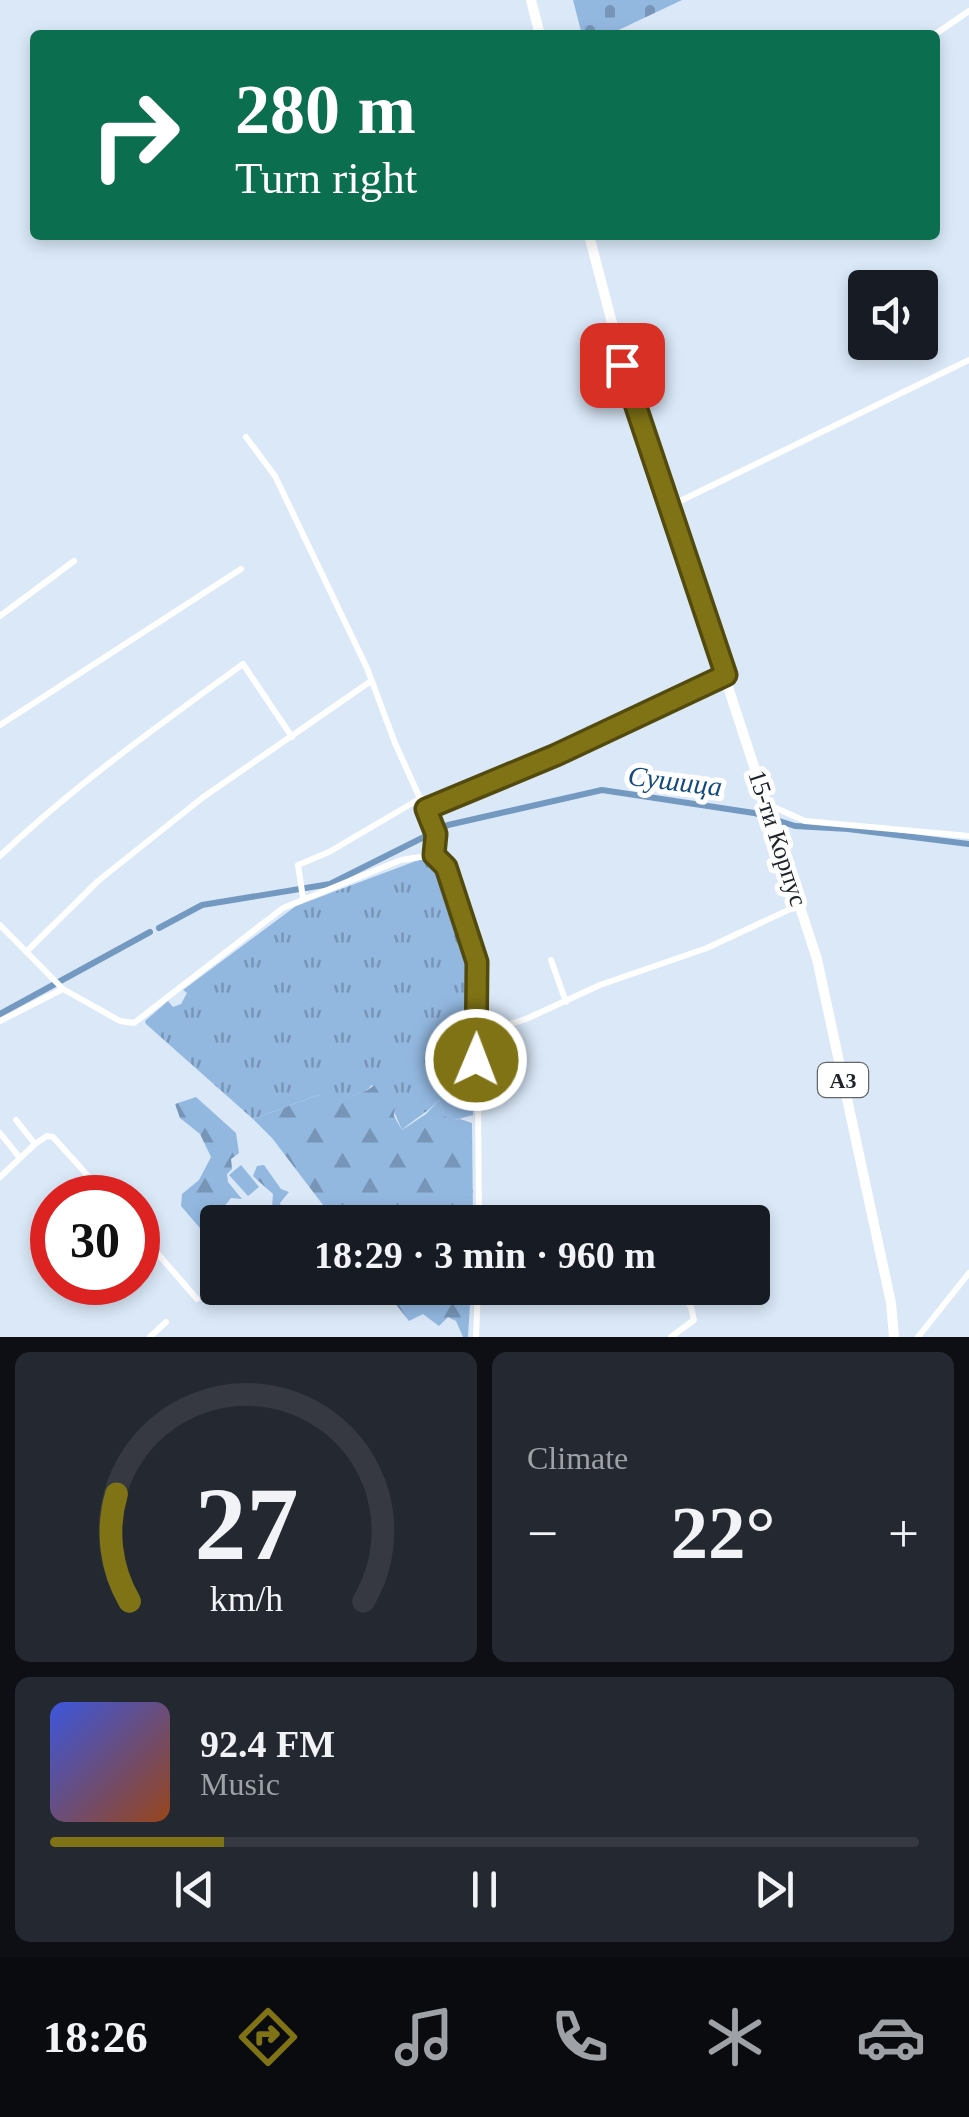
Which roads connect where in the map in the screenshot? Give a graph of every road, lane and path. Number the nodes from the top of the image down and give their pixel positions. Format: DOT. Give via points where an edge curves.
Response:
graph roads {
  1 [pos="531,0"];
  2 [pos="969,12"];
  3 [pos="539,30"];
  4 [pos="940,31"];
  5 [pos="590,240"];
  6 [pos="969,360"];
  7 [pos="246,437"];
  8 [pos="668,507"];
  9 [pos="74,561"];
  10 [pos="241,569"];
  11 [pos="0,616"];
  12 [pos="726,675"];
  13 [pos="371,681"];
  14 [pos="0,724"];
  15 [pos="292,737"];
  16 [pos="421,798"];
  17 [pos="426,809"];
  18 [pos="770,811"];
  19 [pos="969,836"];
  20 [pos="434,855"];
  21 [pos="0,856"];
  22 [pos="301,891"];
  23 [pos="800,904"];
  24 [pos="0,925"];
  25 [pos="26,952"];
  26 [pos="551,960"];
  27 [pos="63,989"];
  28 [pos="566,1002"];
  29 [pos="0,1021"];
  30 [pos="476,1035"];
  31 [pos="16,1120"];
  32 [pos="0,1133"];
  33 [pos="35,1144"];
  34 [pos="20,1158"];
  35 [pos="88,1175"];
  36 [pos="0,1176"];
  37 [pos="479,1205"];
  38 [pos="160,1256"];
  39 [pos="969,1273"];
  40 [pos="198,1299"];
  41 [pos="477,1305"];
  42 [pos="690,1305"];
  43 [pos="166,1322"];
  44 [pos="150,1337"];
  45 [pos="476,1337"];
  46 [pos="671,1337"];
  47 [pos="894,1337"];
  48 [pos="918,1337"];
  1 -- 3 [label="main road"];
  2 -- 4 [label="street"];
  5 -- 8 [label="main road, 15-ти Корпус / A3"];
  6 -- 8 [label="street"];
  7 -- 13 [label="street" via="275,476"];
  8 -- 12 [label="main road, 15-ти Корпус / A3"];
  9 -- 11 [label="street"];
  10 -- 14 [label="street"];
  12 -- 17 [label="street"];
  12 -- 18 [label="main road, 15-ти Корпус / A3"];
  13 -- 15 [label="street"];
  13 -- 16 [label="street"];
  15 -- 21 [label="street" via="243,664 62,799"];
  15 -- 25 [label="street" via="141,846"];
  16 -- 17 [label="street"];
  16 -- 22 [label="street" via="298,865"];
  17 -- 20 [label="street" via="436,834"];
  18 -- 19 [label="street" via="806,821"];
  18 -- 23 [label="main road, 15-ти Корпус / A3"];
  20 -- 22 [label="street" via="414,856 339,888"];
  20 -- 30 [label="street" via="446,867 475,954"];
  22 -- 27 [label="street" via="134,1023"];
  23 -- 28 [label="street"];
  23 -- 47 [label="main road, 15-ти Корпус / A3"];
  24 -- 25 [label="street"];
  25 -- 27 [label="street"];
  26 -- 28 [label="street"];
  27 -- 29 [label="street"];
  28 -- 30 [label="street"];
  30 -- 37 [label="street"];
  31 -- 33 [label="street"];
  32 -- 34 [label="street"];
  33 -- 34 [label="street"];
  33 -- 35 [label="street" via="54,1137"];
  34 -- 36 [label="street"];
  38 -- 40 [label="street"];
  39 -- 48 [label="street"];
  41 -- 45 [label="street"];
  42 -- 46 [label="street" via="694,1320"];
  43 -- 44 [label="street"];
}
